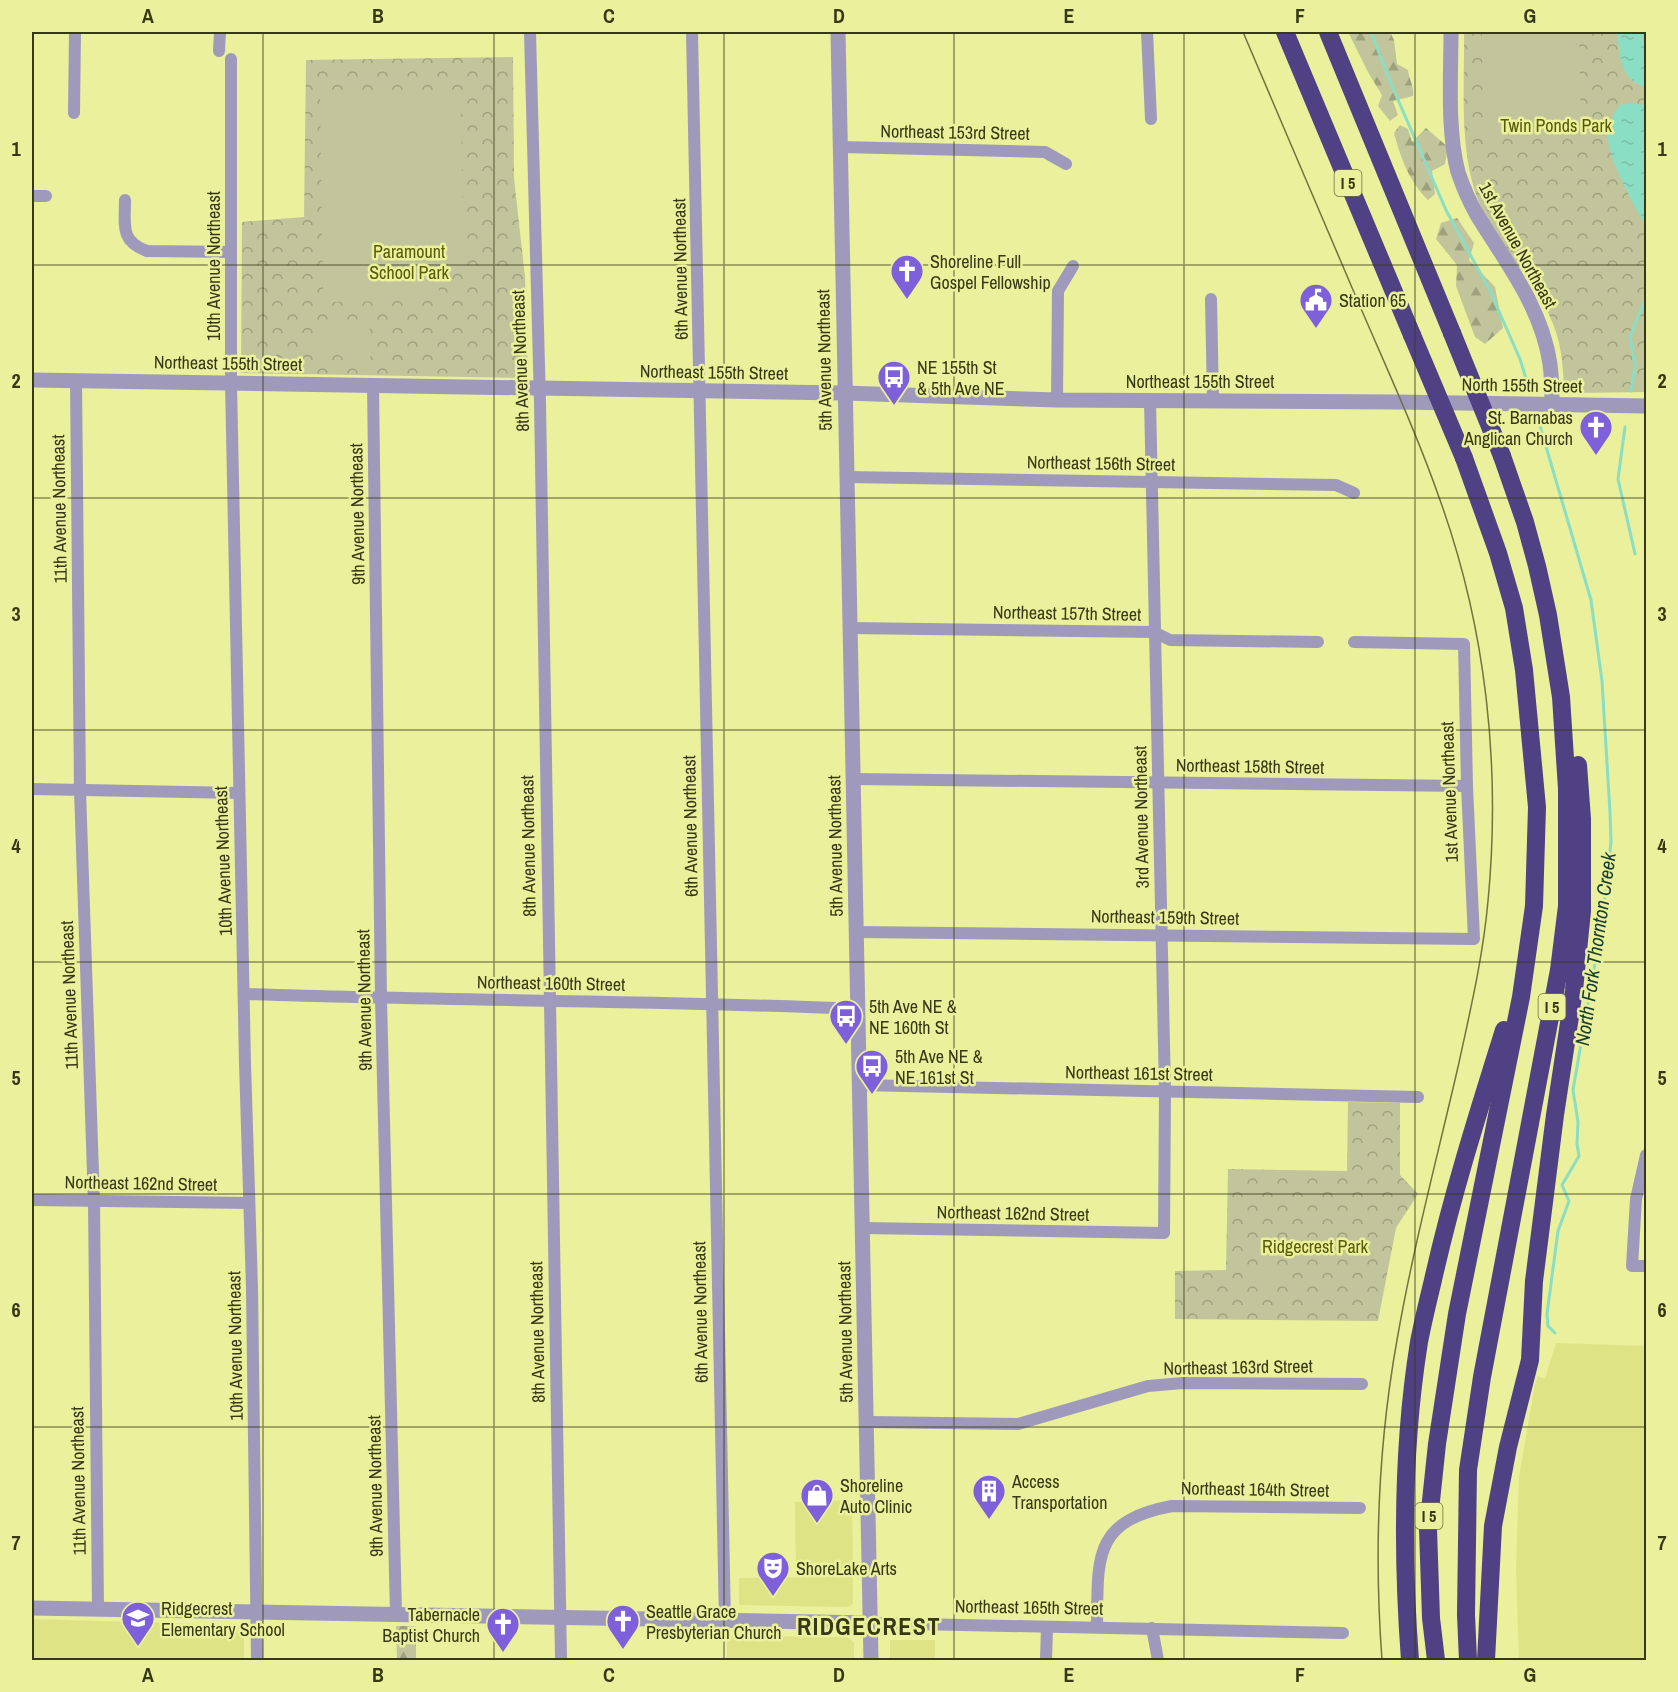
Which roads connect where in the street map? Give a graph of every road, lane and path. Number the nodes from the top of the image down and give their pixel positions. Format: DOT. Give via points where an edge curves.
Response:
graph roads {
  1 [pos="75,32"];
  2 [pos="220,32"];
  3 [pos="530,32"];
  4 [pos="692,32"];
  5 [pos="837,32"];
  6 [pos="1147,32"];
  7 [pos="1285,32"];
  8 [pos="1329,32"];
  9 [pos="1451,32"];
  10 [pos="219,51"];
  11 [pos="231,59"];
  12 [pos="74,113"];
  13 [pos="1151,119"];
  14 [pos="840,147"];
  15 [pos="1066,164"];
  16 [pos="32,196"];
  17 [pos="46,196"];
  18 [pos="125,200"];
  19 [pos="231,252"];
  20 [pos="1073,266"];
  21 [pos="1211,299"];
  22 [pos="32,380"];
  23 [pos="76,380"];
  24 [pos="231,383"];
  25 [pos="373,385"];
  26 [pos="539,389"];
  27 [pos="701,391"];
  28 [pos="844,393"];
  29 [pos="1057,400"];
  30 [pos="1150,400"];
  31 [pos="1213,400"];
  32 [pos="1396,402"];
  33 [pos="1552,406"];
  34 [pos="1647,406"];
  35 [pos="846,477"];
  36 [pos="1151,482"];
  37 [pos="1354,493"];
  38 [pos="850,628"];
  39 [pos="1155,632"];
  40 [pos="1318,642"];
  41 [pos="1354,642"];
  42 [pos="1561,697"];
  43 [pos="853,779"];
  44 [pos="1158,782"];
  45 [pos="1467,786"];
  46 [pos="32,789"];
  47 [pos="80,790"];
  48 [pos="239,793"];
  49 [pos="856,932"];
  50 [pos="1162,934"];
  51 [pos="1474,939"];
  52 [pos="1527,954"];
  53 [pos="245,994"];
  54 [pos="381,998"];
  55 [pos="549,1001"];
  56 [pos="710,1003"];
  57 [pos="857,1008"];
  58 [pos="859,1085"];
  59 [pos="1165,1091"];
  60 [pos="1418,1097"];
  61 [pos="1647,1155"];
  62 [pos="32,1200"];
  63 [pos="94,1202"];
  64 [pos="249,1203"];
  65 [pos="862,1228"];
  66 [pos="1164,1233"];
  67 [pos="1647,1266"];
  68 [pos="1362,1384"];
  69 [pos="867,1422"];
  70 [pos="1360,1508"];
  71 [pos="32,1608"];
  72 [pos="98,1609"];
  73 [pos="256,1612"];
  74 [pos="396,1614"];
  75 [pos="560,1617"];
  76 [pos="725,1621"];
  77 [pos="870,1623"];
  78 [pos="1097,1627"];
  79 [pos="1047,1628"];
  80 [pos="1152,1628"];
  81 [pos="1343,1633"];
  82 [pos="257,1660"];
  83 [pos="561,1660"];
  84 [pos="871,1660"];
  85 [pos="1046,1660"];
  86 [pos="1158,1660"];
  87 [pos="1410,1660"];
  88 [pos="1436,1660"];
  89 [pos="1468,1660"];
  90 [pos="1486,1660"];
  1 -- 12 [label="street"];
  2 -- 10 [label="street"];
  3 -- 26 [label="street, 8th Avenue Northeast"];
  4 -- 27 [label="street, 6th Avenue Northeast"];
  5 -- 14 [label="street, 5th Avenue Northeast"];
  6 -- 13 [label="street"];
  7 -- 52 [label="highway, I 5, bridge" via="1464,458 1514,608 1537,807 1534,906"];
  8 -- 42 [label="highway, I 5, bridge" via="1502,456 1537,566"];
  9 -- 33 [label="street, 1st Avenue Northeast" via="1458,170 1477,216 1536,313 1551,365"];
  11 -- 19 [label="street, 10th Avenue Northeast"];
  14 -- 15 [label="street, Northeast 153rd Street" via="1045,152"];
  14 -- 28 [label="street, 5th Avenue Northeast"];
  16 -- 17 [label="street"];
  18 -- 19 [label="street" via="125,228 128,240 136,247 147,251"];
  19 -- 24 [label="street, 10th Avenue Northeast"];
  20 -- 29 [label="street" via="1058,291"];
  21 -- 31 [label="street"];
  22 -- 23 [label="street, Northeast 155th Street"];
  23 -- 24 [label="street, Northeast 155th Street"];
  23 -- 47 [label="street, 11th Avenue Northeast"];
  24 -- 25 [label="street, Northeast 155th Street"];
  24 -- 48 [label="street, 10th Avenue Northeast"];
  25 -- 26 [label="street, Northeast 155th Street"];
  25 -- 54 [label="street, 9th Avenue Northeast"];
  26 -- 27 [label="street, Northeast 155th Street"];
  26 -- 55 [label="street, 8th Avenue Northeast"];
  27 -- 28 [label="street, Northeast 155th Street"];
  27 -- 56 [label="street, 6th Avenue Northeast"];
  28 -- 29 [label="street, Northeast 155th Street"];
  28 -- 35 [label="street, 5th Avenue Northeast"];
  29 -- 30 [label="street, Northeast 155th Street"];
  30 -- 31 [label="street, Northeast 155th Street"];
  30 -- 36 [label="street, 3rd Avenue Northeast"];
  31 -- 32 [label="street, Northeast 155th Street"];
  32 -- 33 [label="street, North 155th Street"];
  33 -- 34 [label="street, North 155th Street"];
  35 -- 36 [label="street, Northeast 156th Street"];
  35 -- 38 [label="street, 5th Avenue Northeast"];
  36 -- 37 [label="street, Northeast 156th Street" via="1336,485"];
  36 -- 39 [label="street, 3rd Avenue Northeast"];
  38 -- 39 [label="street, Northeast 157th Street"];
  38 -- 43 [label="street, 5th Avenue Northeast"];
  39 -- 40 [label="street, Northeast 157th Street" via="1170,640"];
  39 -- 44 [label="street, 3rd Avenue Northeast"];
  41 -- 45 [label="street, 1st Avenue Northeast" via="1464,644"];
  42 -- 89 [label="highway, I 5" via="1567,789 1567,906 1559,970 1468,1470"];
  42 -- 90 [label="highway" via="1575,727 1582,819 1582,911 1575,990 1534,1281 1530,1360 1503,1466 1493,1526"];
  43 -- 44 [label="street, Northeast 158th Street"];
  43 -- 49 [label="street, 5th Avenue Northeast"];
  44 -- 45 [label="street, Northeast 158th Street"];
  44 -- 50 [label="street, 3rd Avenue Northeast"];
  45 -- 51 [label="street, 1st Avenue Northeast"];
  46 -- 47 [label="street"];
  47 -- 48 [label="street"];
  47 -- 63 [label="street, 11th Avenue Northeast"];
  48 -- 53 [label="street, 10th Avenue Northeast"];
  49 -- 50 [label="street, Northeast 159th Street"];
  49 -- 57 [label="street, 5th Avenue Northeast"];
  50 -- 51 [label="street, Northeast 159th Street"];
  50 -- 59 [label="street, 3rd Avenue Northeast"];
  52 -- 87 [label="highway" via="1459,1174 1420,1339 1412,1390 1404,1506"];
  52 -- 88 [label="highway, I 5" via="1457,1314 1437,1444 1428,1529"];
  53 -- 54 [label="street, Northeast 160th Street"];
  53 -- 64 [label="street, 10th Avenue Northeast"];
  54 -- 55 [label="street, Northeast 160th Street"];
  54 -- 74 [label="street, 9th Avenue Northeast"];
  55 -- 56 [label="street, Northeast 160th Street"];
  55 -- 75 [label="street, 8th Avenue Northeast"];
  56 -- 57 [label="street, Northeast 160th Street"];
  56 -- 76 [label="street, 6th Avenue Northeast"];
  57 -- 58 [label="street, 5th Avenue Northeast"];
  58 -- 59 [label="street, Northeast 161st Street"];
  58 -- 65 [label="street, 5th Avenue Northeast"];
  59 -- 60 [label="street, Northeast 161st Street"];
  59 -- 66 [label="street, 3rd Avenue Northeast"];
  61 -- 67 [label="street" via="1636,1199 1632,1266"];
  62 -- 63 [label="street, Northeast 162nd Street"];
  63 -- 64 [label="street, Northeast 162nd Street"];
  63 -- 72 [label="street, 11th Avenue Northeast"];
  64 -- 73 [label="street, 10th Avenue Northeast"];
  65 -- 66 [label="street, Northeast 162nd Street"];
  65 -- 69 [label="street, 5th Avenue Northeast"];
  68 -- 69 [label="street, Northeast 163rd Street" via="1183,1383 1148,1386 1018,1424"];
  69 -- 77 [label="street, 5th Avenue Northeast"];
  70 -- 78 [label="street, Northeast 164th Street" via="1172,1506 1137,1515 1117,1528 1105,1545 1098,1572"];
  71 -- 72 [label="street, Northeast 165th Street"];
  72 -- 73 [label="street, Northeast 165th Street"];
  73 -- 74 [label="street, Northeast 165th Street"];
  73 -- 82 [label="street, 10th Avenue Northeast"];
  74 -- 75 [label="street, Northeast 165th Street"];
  75 -- 76 [label="street, Northeast 165th Street"];
  75 -- 83 [label="street, 8th Avenue Northeast"];
  76 -- 77 [label="street, Northeast 165th Street"];
  77 -- 79 [label="street, Northeast 165th Street"];
  77 -- 84 [label="street, 5th Avenue Northeast"];
  78 -- 79 [label="street, Northeast 165th Street"];
  78 -- 80 [label="street, Northeast 165th Street"];
  79 -- 85 [label="street"];
  80 -- 81 [label="street, Northeast 165th Street"];
  80 -- 86 [label="street"];
}
